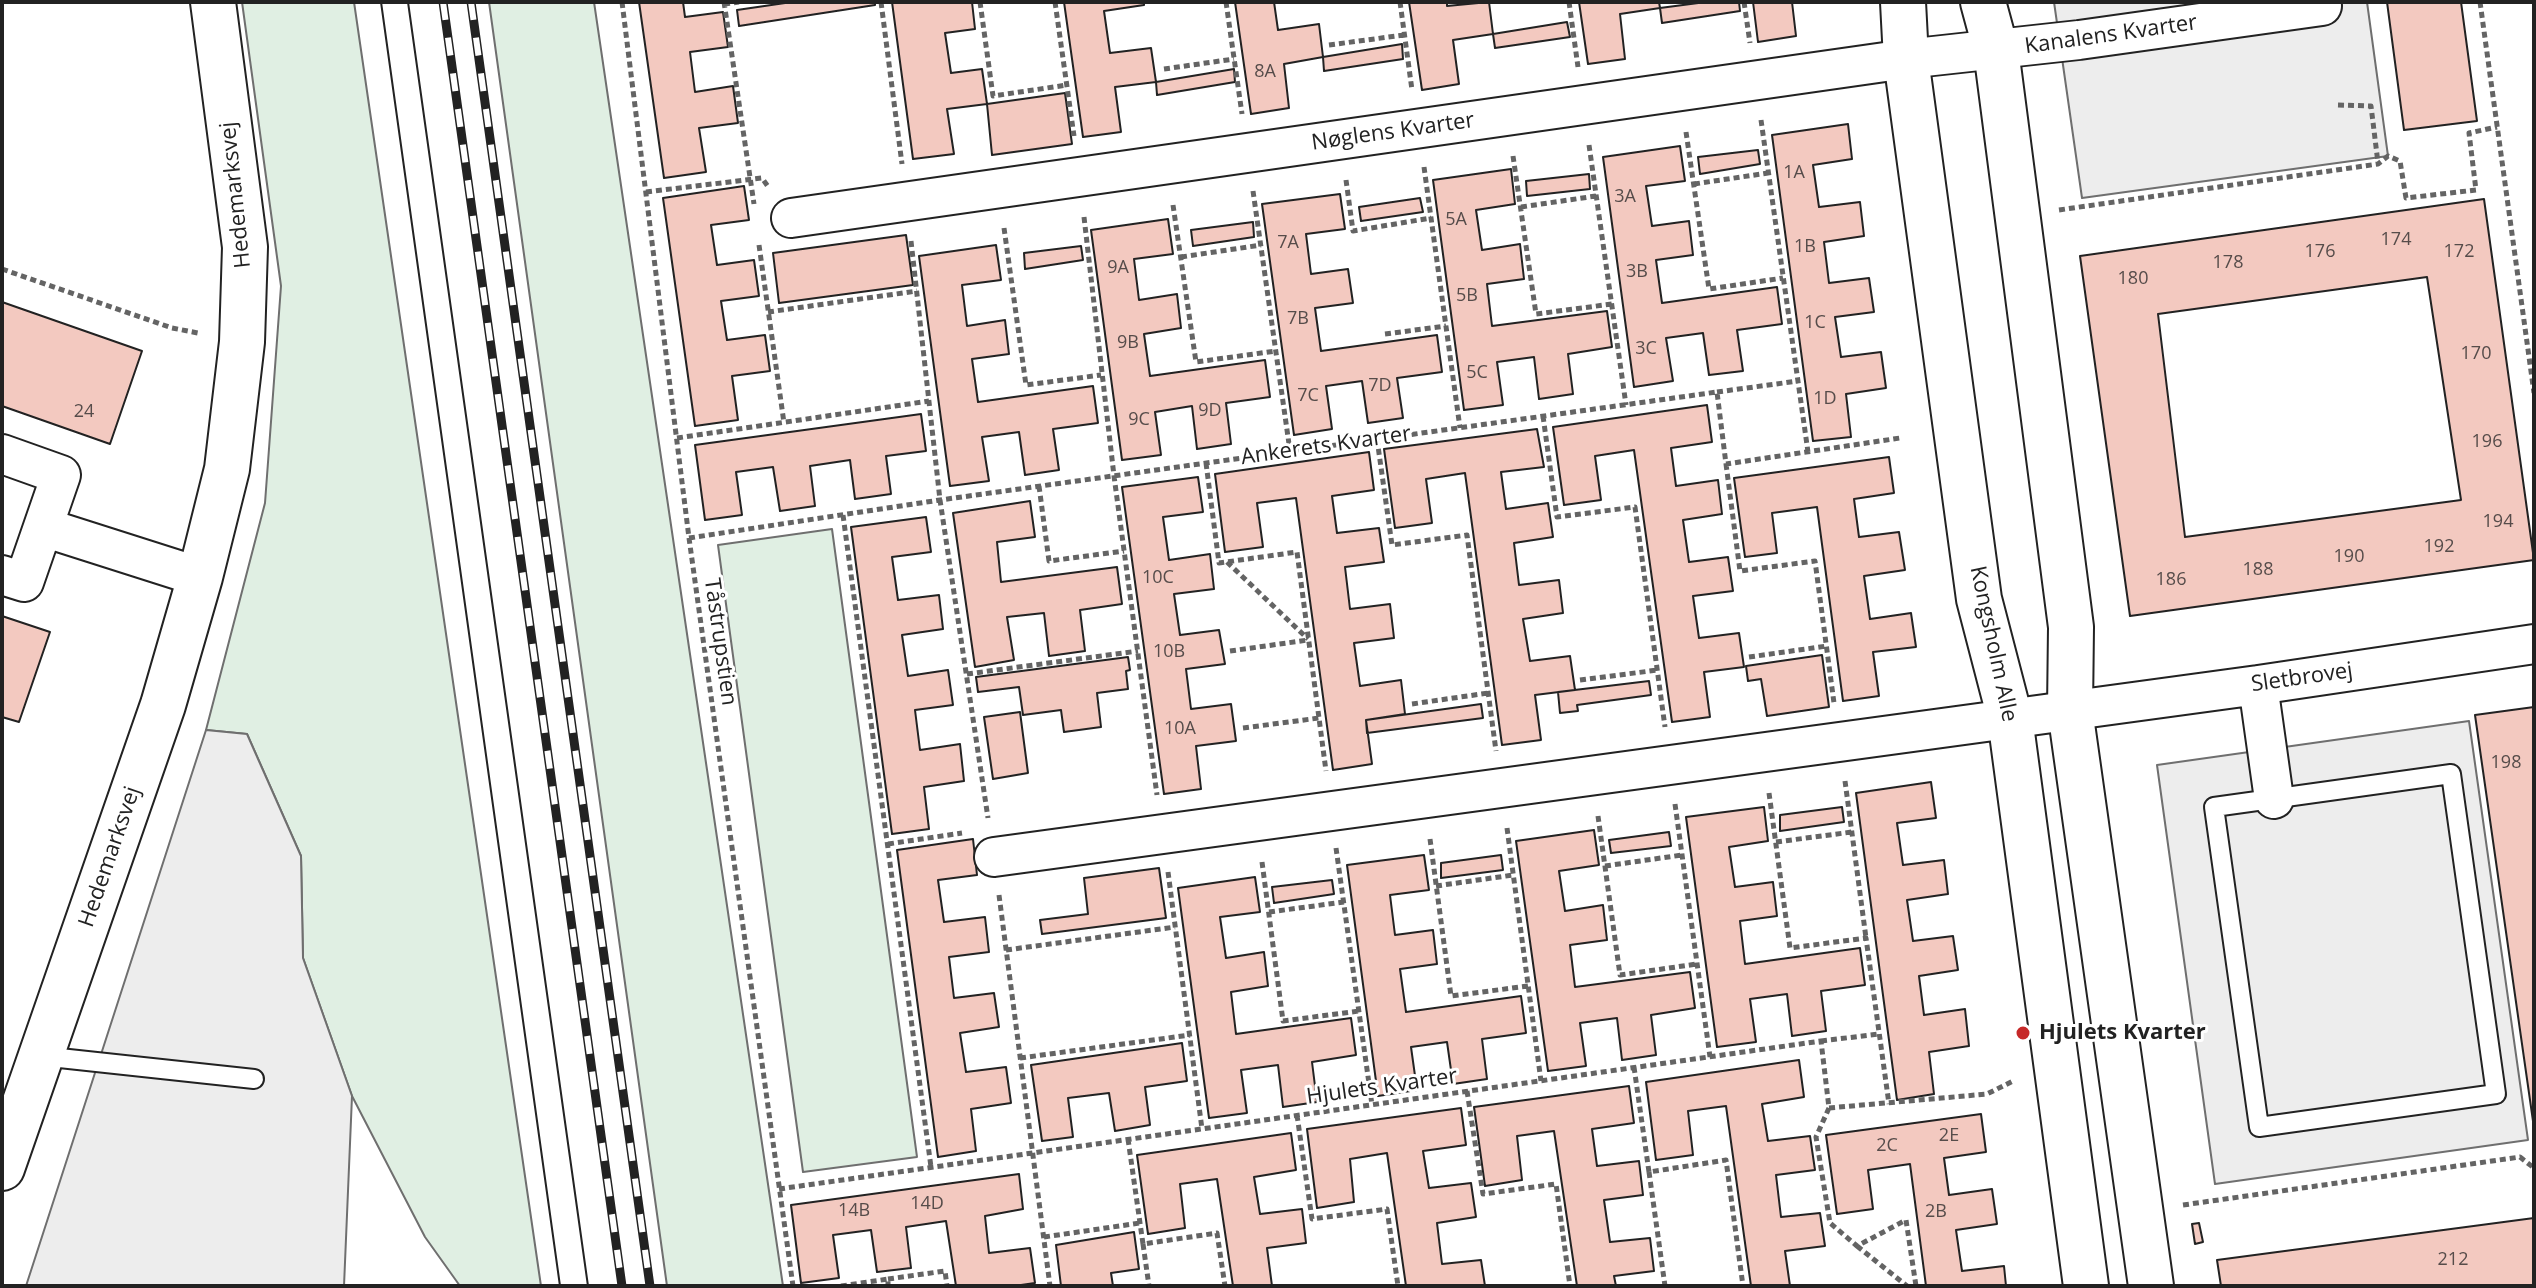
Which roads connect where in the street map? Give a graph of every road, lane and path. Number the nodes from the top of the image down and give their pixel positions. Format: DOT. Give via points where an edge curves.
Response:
graph roads {
  1 [pos="213,2"];
  2 [pos="622,2"];
  3 [pos="739,2"];
  4 [pos="881,2"];
  5 [pos="980,2"];
  6 [pos="1055,2"];
  7 [pos="1226,2"];
  8 [pos="1400,2"];
  9 [pos="1569,2"];
  10 [pos="1744,2"];
  11 [pos="1903,2"];
  12 [pos="1983,2"];
  13 [pos="2480,2"];
  14 [pos="724,4"];
  15 [pos="2322,6"];
  16 [pos="1404,35"];
  17 [pos="1329,45"];
  18 [pos="1996,50"];
  19 [pos="1234,59"];
  20 [pos="1906,59"];
  21 [pos="1164,69"];
  22 [pos="1755,80"];
  23 [pos="1067,85"];
  24 [pos="1680,91"];
  25 [pos="1583,105"];
  26 [pos="2338,105"];
  27 [pos="1507,116"];
  28 [pos="2497,127"];
  29 [pos="1418,129"];
  30 [pos="1340,140"];
  31 [pos="1247,153"];
  32 [pos="2378,164"];
  33 [pos="1167,165"];
  34 [pos="1768,173"];
  35 [pos="1080,177"];
  36 [pos="762,178"];
  37 [pos="1694,184"];
  38 [pos="998,189"];
  39 [pos="646,192"];
  40 [pos="1596,196"];
  41 [pos="907,202"];
  42 [pos="1521,207"];
  43 [pos="2057,210"];
  44 [pos="791,218"];
  45 [pos="1431,218"];
  46 [pos="1261,245"];
  47 [pos="1181,257"];
  48 [pos="2,269"];
  49 [pos="1783,278"];
  50 [pos="917,291"];
  51 [pos="1612,304"];
  52 [pos="768,312"];
  53 [pos="1446,326"];
  54 [pos="1385,334"];
  55 [pos="242,342"];
  56 [pos="1276,351"];
  57 [pos="1101,375"];
  58 [pos="1798,381"];
  59 [pos="1717,392"];
  60 [pos="2534,393"];
  61 [pos="929,401"];
  62 [pos="1626,405"];
  63 [pos="1543,416"];
  64 [pos="1460,428"];
  65 [pos="677,438"];
  66 [pos="1900,438"];
  67 [pos="1377,439"];
  68 [pos="1290,451"];
  69 [pos="1808,452"];
  70 [pos="2,454"];
  71 [pos="1206,463"];
  72 [pos="1726,464"];
  73 [pos="1114,476"];
  74 [pos="1039,486"];
  75 [pos="940,500"];
  76 [pos="843,515"];
  77 [pos="43,527"];
  78 [pos="689,538"];
  79 [pos="1124,551"];
  80 [pos="1227,562"];
  81 [pos="2,575"];
  82 [pos="200,577"];
  83 [pos="1308,640"];
  84 [pos="2534,644"];
  85 [pos="1827,646"];
  86 [pos="1138,651"];
  87 [pos="1230,651"];
  88 [pos="1749,657"];
  89 [pos="1658,670"];
  90 [pos="967,674"];
  91 [pos="1580,680"];
  92 [pos="2258,685"];
  93 [pos="1488,693"];
  94 [pos="1412,704"];
  95 [pos="2070,710"];
  96 [pos="1319,718"];
  97 [pos="2010,718"];
  98 [pos="1243,728"];
  99 [pos="1839,742"];
  100 [pos="1764,752"];
  101 [pos="1670,765"];
  102 [pos="1593,775"];
  103 [pos="1502,788"];
  104 [pos="1424,798"];
  105 [pos="2274,799"];
  106 [pos="1331,811"];
  107 [pos="1257,821"];
  108 [pos="1852,832"];
  109 [pos="1163,834"];
  110 [pos="1776,842"];
  111 [pos="992,843"];
  112 [pos="888,844"];
  113 [pos="1682,855"];
  114 [pos="1605,866"];
  115 [pos="1513,875"];
  116 [pos="1436,886"];
  117 [pos="1344,902"];
  118 [pos="1269,912"];
  119 [pos="1175,927"];
  120 [pos="1866,938"];
  121 [pos="1006,950"];
  122 [pos="1697,964"];
  123 [pos="1528,986"];
  124 [pos="1359,1011"];
  125 [pos="1879,1034"];
  126 [pos="1190,1035"];
  127 [pos="1821,1041"];
  128 [pos="41,1056"];
  129 [pos="1710,1057"];
  130 [pos="1020,1058"];
  131 [pos="1634,1067"];
  132 [pos="2023,1076"];
  133 [pos="254,1079"];
  134 [pos="1541,1081"];
  135 [pos="1467,1091"];
  136 [pos="1889,1104"];
  137 [pos="1372,1105"];
  138 [pos="1829,1108"];
  139 [pos="1297,1115"];
  140 [pos="1202,1129"];
  141 [pos="1128,1139"];
  142 [pos="5,1145"];
  143 [pos="1032,1152"];
  144 [pos="931,1167"];
  145 [pos="2534,1168"];
  146 [pos="1649,1172"];
  147 [pos="779,1189"];
  148 [pos="2182,1206"];
  149 [pos="1140,1223"];
  150 [pos="1044,1237"];
  151 [pos="1143,1244"];
  152 [pos="1857,1246"];
  153 [pos="888,1283"];
  154 [pos="793,1286"];
  155 [pos="841,1286"];
  156 [pos="947,1286"];
  157 [pos="1050,1286"];
  158 [pos="1149,1286"];
  159 [pos="1225,1286"];
  160 [pos="1398,1286"];
  161 [pos="1570,1286"];
  162 [pos="1665,1286"];
  163 [pos="1743,1286"];
  164 [pos="1907,1286"];
  165 [pos="1916,1286"];
  166 [pos="2086,1286"];
  167 [pos="2151,1286"];
  1 -- 55 [label="street, Hedemarksvej" via="245,247"];
  2 -- 39 [label="path, Tåstrupstien"];
  3 -- 14 [label="path"];
  4 -- 41 [label="path"];
  5 -- 23 [label="path" via="993,96"];
  6 -- 23 [label="path"];
  7 -- 19 [label="path"];
  8 -- 16 [label="path"];
  9 -- 25 [label="path"];
  10 -- 22 [label="path"];
  11 -- 20 [label="street, Kongsholm Alle"];
  12 -- 18 [label="street"];
  13 -- 28 [label="path"];
  15 -- 18 [label="street, Kanalens Kvarter"];
  16 -- 17 [label="path"];
  16 -- 29 [label="path"];
  18 -- 20 [label="street, Nøglens Kvarter"];
  18 -- 95 [label="street" via="2071,627"];
  19 -- 21 [label="path"];
  19 -- 31 [label="path"];
  20 -- 22 [label="street, Nøglens Kvarter"];
  20 -- 97 [label="street, Kongsholm Alle" via="1979,599"];
  22 -- 24 [label="street, Nøglens Kvarter"];
  22 -- 34 [label="path"];
  23 -- 35 [label="path"];
  24 -- 25 [label="street, Nøglens Kvarter"];
  24 -- 37 [label="path"];
  25 -- 27 [label="street, Nøglens Kvarter"];
  25 -- 40 [label="path"];
  26 -- 32 [label="path" via="2371,106"];
  27 -- 29 [label="street, Nøglens Kvarter"];
  27 -- 42 [label="path"];
  28 -- 32 [label="path" via="2469,133 2476,190 2406,198 2400,161 2388,156"];
  28 -- 60 [label="path"];
  29 -- 30 [label="street, Nøglens Kvarter"];
  29 -- 45 [label="path"];
  30 -- 31 [label="street, Nøglens Kvarter"];
  30 -- 45 [label="path" via="1353,231"];
  31 -- 33 [label="street, Nøglens Kvarter"];
  31 -- 46 [label="path"];
  32 -- 43 [label="path"];
  33 -- 35 [label="street, Nøglens Kvarter"];
  33 -- 47 [label="path"];
  34 -- 37 [label="path"];
  34 -- 49 [label="path"];
  35 -- 38 [label="street, Nøglens Kvarter"];
  35 -- 57 [label="path"];
  36 -- 39 [label="path"];
  37 -- 49 [label="path" via="1709,289"];
  38 -- 41 [label="street, Nøglens Kvarter"];
  38 -- 57 [label="path" via="1026,385"];
  39 -- 65 [label="path, Tåstrupstien"];
  40 -- 42 [label="path"];
  40 -- 51 [label="path"];
  41 -- 44 [label="street, Nøglens Kvarter"];
  41 -- 50 [label="path"];
  42 -- 51 [label="path" via="1536,314"];
  45 -- 53 [label="path"];
  46 -- 47 [label="path"];
  46 -- 56 [label="path"];
  47 -- 56 [label="path" via="1196,362"];
  48 -- 55 [label="path" via="172,328"];
  49 -- 58 [label="path"];
  50 -- 52 [label="path"];
  50 -- 61 [label="path"];
  51 -- 62 [label="path"];
  53 -- 54 [label="path"];
  53 -- 64 [label="path"];
  55 -- 82 [label="street, Hedemarksvej" via="227,469"];
  56 -- 68 [label="path"];
  57 -- 73 [label="path"];
  58 -- 59 [label="path, Ankerets Kvarter"];
  58 -- 69 [label="path"];
  59 -- 62 [label="path, Ankerets Kvarter"];
  59 -- 72 [label="path"];
  61 -- 65 [label="path"];
  61 -- 75 [label="path"];
  62 -- 63 [label="path, Ankerets Kvarter"];
  63 -- 64 [label="path, Ankerets Kvarter"];
  63 -- 89 [label="path" via="1557,517 1635,507"];
  64 -- 67 [label="path, Ankerets Kvarter"];
  65 -- 78 [label="path, Tåstrupstien"];
  66 -- 69 [label="path"];
  67 -- 68 [label="path, Ankerets Kvarter"];
  67 -- 93 [label="path" via="1392,545 1467,535"];
  68 -- 71 [label="path, Ankerets Kvarter"];
  69 -- 72 [label="path"];
  70 -- 77 [label="street" via="61,475"];
  71 -- 73 [label="path, Ankerets Kvarter"];
  71 -- 80 [label="path" via="1219,563"];
  72 -- 85 [label="path" via="1740,571 1815,561"];
  73 -- 74 [label="path, Ankerets Kvarter"];
  73 -- 79 [label="path"];
  74 -- 75 [label="path, Ankerets Kvarter"];
  74 -- 79 [label="path" via="1049,561"];
  75 -- 76 [label="path, Ankerets Kvarter"];
  75 -- 90 [label="path"];
  76 -- 78 [label="path, Ankerets Kvarter"];
  76 -- 112 [label="path"];
  77 -- 81 [label="street" via="24,582"];
  77 -- 82 [label="street"];
  78 -- 147 [label="path, Tåstrupstien"];
  79 -- 86 [label="path"];
  80 -- 83 [label="path"];
  80 -- 83 [label="path" via="1297,552"];
  82 -- 128 [label="street, Hedemarksvej" via="163,705"];
  83 -- 87 [label="path"];
  83 -- 96 [label="path"];
  84 -- 92 [label="street, Sletbrovej"];
  85 -- 88 [label="path"];
  85 -- 99 [label="path"];
  86 -- 90 [label="path"];
  86 -- 109 [label="path"];
  89 -- 91 [label="path"];
  89 -- 101 [label="path"];
  90 -- 111 [label="path"];
  92 -- 95 [label="street, Sletbrovej"];
  92 -- 105 [label="street"];
  93 -- 94 [label="path"];
  93 -- 103 [label="path"];
  95 -- 97 [label="street"];
  95 -- 167 [label="street"];
  96 -- 98 [label="path"];
  96 -- 106 [label="path"];
  97 -- 99 [label="street"];
  97 -- 166 [label="street, Kongsholm Alle"];
  99 -- 100 [label="street"];
  99 -- 108 [label="path"];
  100 -- 101 [label="street"];
  100 -- 110 [label="path"];
  101 -- 102 [label="street"];
  101 -- 113 [label="path"];
  102 -- 103 [label="street"];
  102 -- 114 [label="path"];
  103 -- 104 [label="street"];
  103 -- 115 [label="path"];
  104 -- 106 [label="street"];
  104 -- 116 [label="path"];
  105 -- 105 [label="lane" via="2451,774 2496,1094 2259,1127 2214,807"];
  106 -- 107 [label="street"];
  106 -- 117 [label="path"];
  107 -- 109 [label="street"];
  107 -- 118 [label="path"];
  108 -- 110 [label="path"];
  108 -- 120 [label="path"];
  109 -- 111 [label="street"];
  109 -- 119 [label="path"];
  110 -- 120 [label="path" via="1790,948"];
  111 -- 112 [label="path"];
  111 -- 121 [label="path"];
  112 -- 144 [label="path"];
  113 -- 114 [label="path"];
  113 -- 122 [label="path"];
  114 -- 122 [label="path" via="1620,975"];
  115 -- 116 [label="path"];
  115 -- 123 [label="path"];
  116 -- 123 [label="path" via="1451,996"];
  117 -- 118 [label="path"];
  117 -- 124 [label="path"];
  118 -- 124 [label="path" via="1283,1021"];
  119 -- 121 [label="path"];
  119 -- 126 [label="path"];
  120 -- 125 [label="path"];
  121 -- 130 [label="path"];
  122 -- 129 [label="path"];
  123 -- 134 [label="path"];
  124 -- 137 [label="path"];
  125 -- 127 [label="path, Hjulets Kvarter"];
  125 -- 136 [label="path"];
  126 -- 130 [label="path"];
  126 -- 140 [label="path"];
  127 -- 129 [label="path, Hjulets Kvarter"];
  127 -- 138 [label="path"];
  128 -- 133 [label="lane"];
  128 -- 142 [label="street, Hedemarksvej"];
  129 -- 131 [label="path, Hjulets Kvarter"];
  130 -- 143 [label="path"];
  131 -- 134 [label="path, Hjulets Kvarter"];
  131 -- 146 [label="path"];
  132 -- 136 [label="path" via="1987,1094"];
  134 -- 135 [label="path, Hjulets Kvarter"];
  135 -- 137 [label="path, Hjulets Kvarter"];
  135 -- 161 [label="path" via="1483,1194 1556,1184"];
  136 -- 138 [label="path"];
  137 -- 139 [label="path, Hjulets Kvarter"];
  138 -- 152 [label="path" via="1816,1137 1830,1223"];
  139 -- 140 [label="path, Hjulets Kvarter"];
  139 -- 160 [label="path" via="1312,1219 1387,1209"];
  140 -- 141 [label="path, Hjulets Kvarter"];
  141 -- 143 [label="path, Hjulets Kvarter"];
  141 -- 149 [label="path"];
  143 -- 144 [label="path, Hjulets Kvarter"];
  143 -- 150 [label="path"];
  144 -- 147 [label="path, Hjulets Kvarter"];
  145 -- 148 [label="path" via="2520,1157"];
  146 -- 162 [label="path"];
  146 -- 163 [label="path" via="1726,1160"];
  147 -- 154 [label="path, Tåstrupstien"];
  149 -- 150 [label="path"];
  149 -- 151 [label="path"];
  150 -- 157 [label="path"];
  151 -- 158 [label="path"];
  151 -- 159 [label="path" via="1217,1233"];
  152 -- 164 [label="path"];
  152 -- 165 [label="path" via="1906,1220"];
  153 -- 155 [label="path"];
  153 -- 156 [label="path" via="945,1271"];
}
